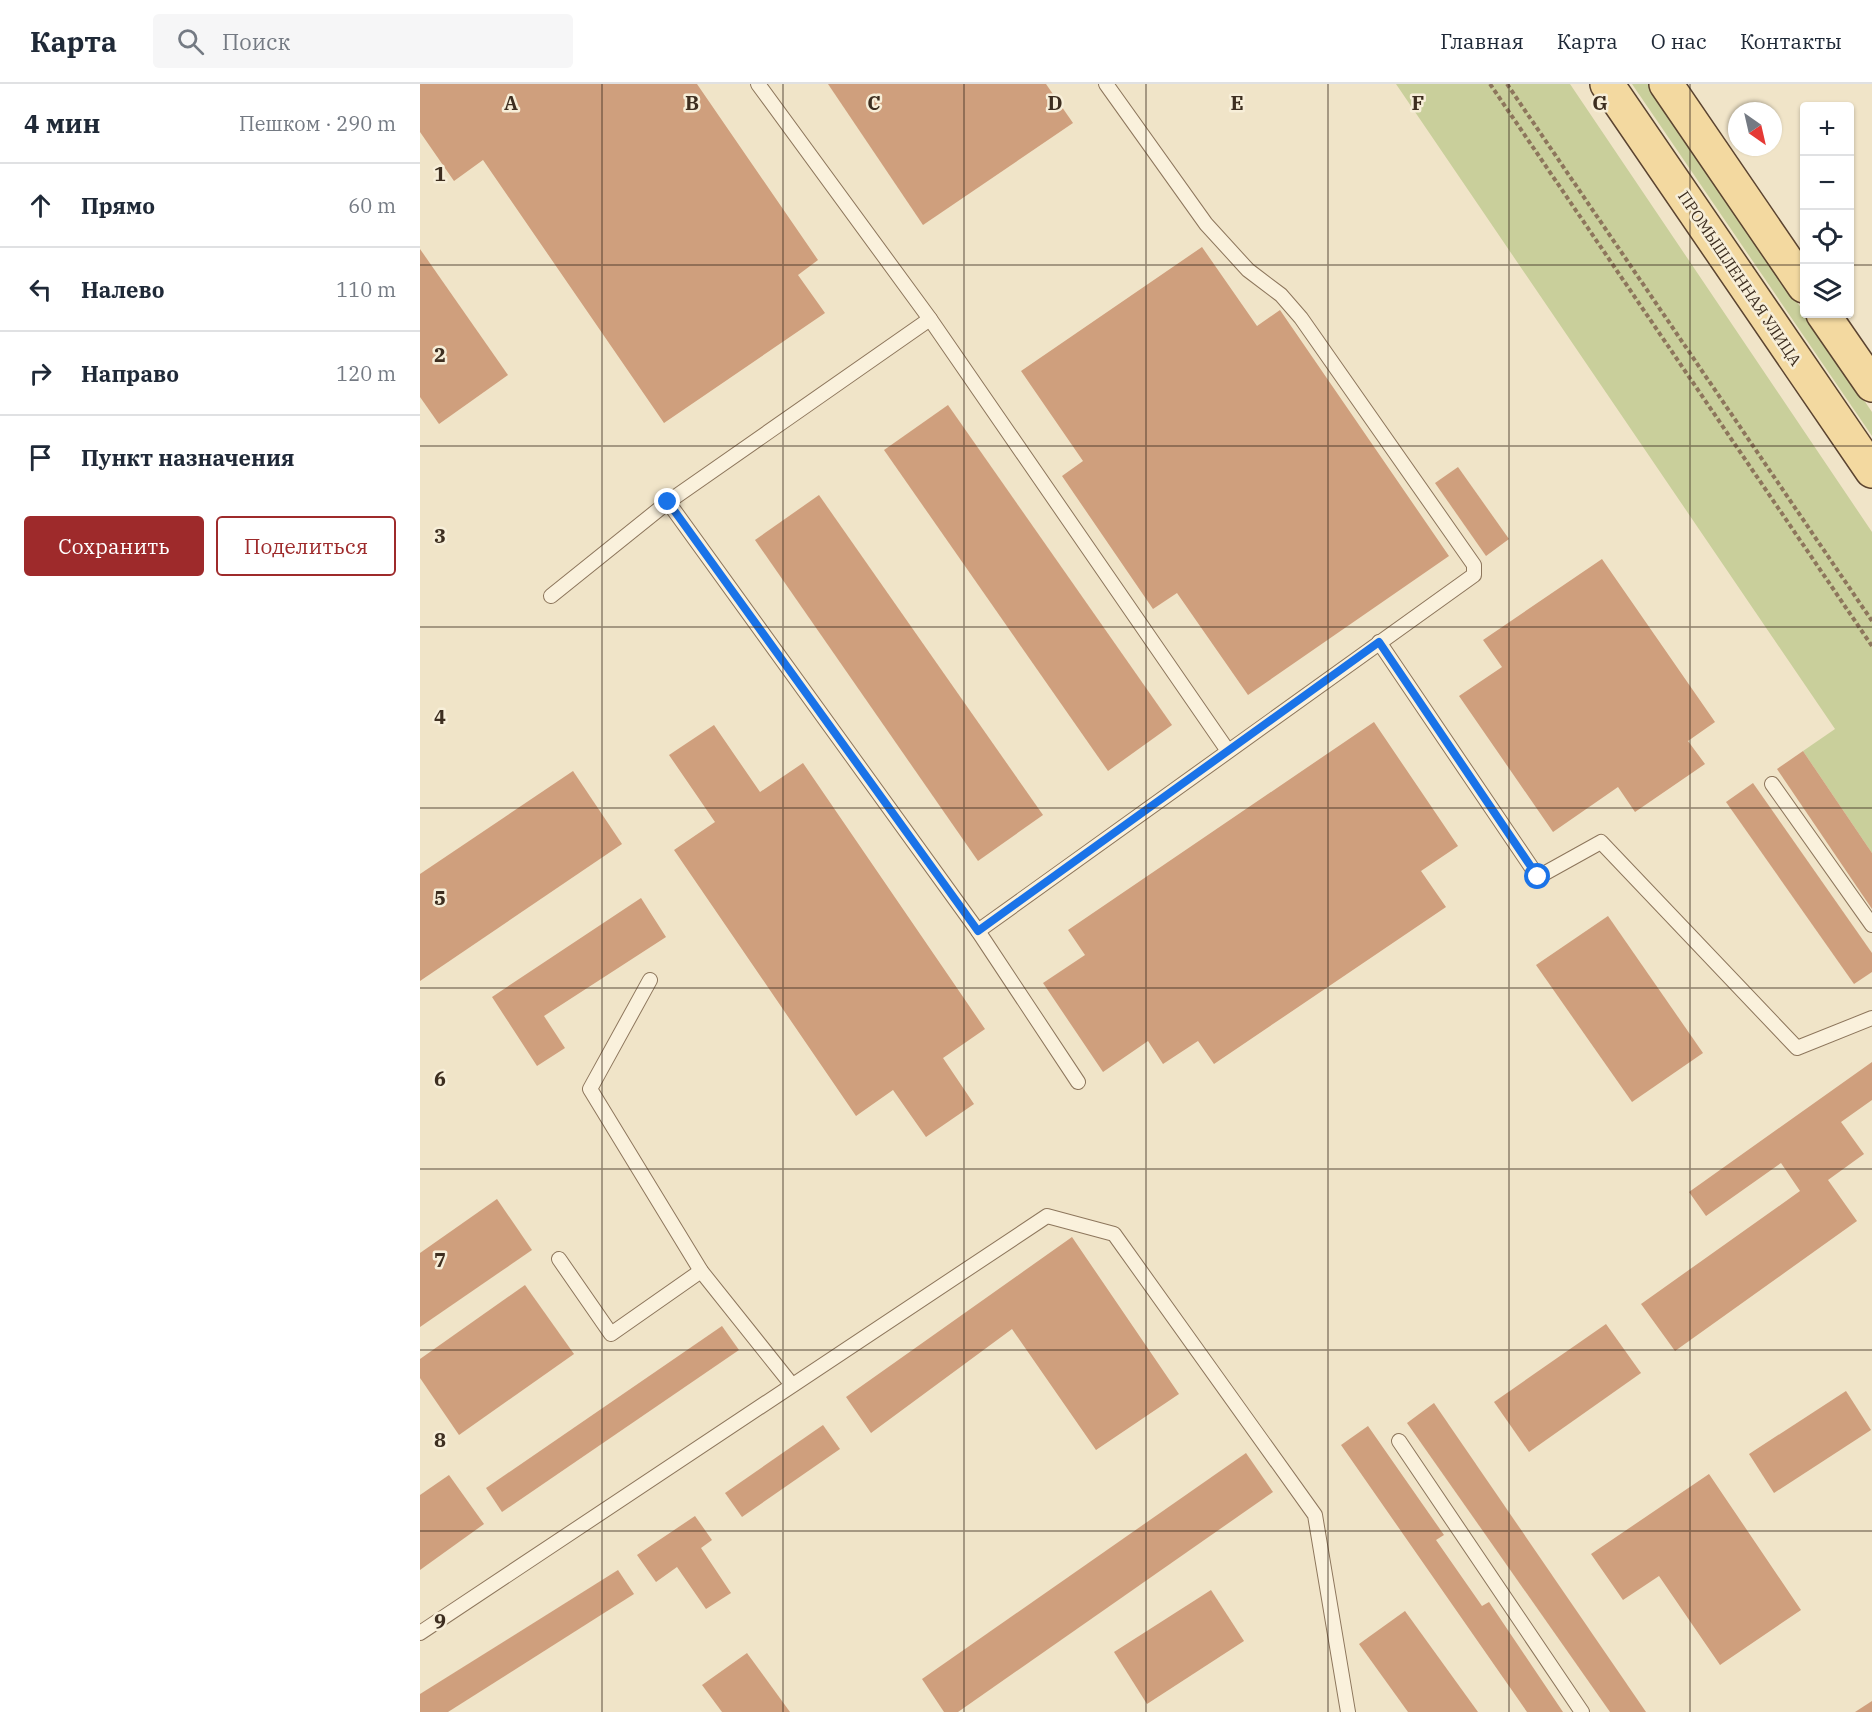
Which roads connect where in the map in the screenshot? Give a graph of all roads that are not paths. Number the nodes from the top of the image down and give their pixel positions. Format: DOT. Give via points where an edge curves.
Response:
graph roads {
  1 [pos="758,84"];
  2 [pos="1106,84"];
  3 [pos="1607,84"];
  4 [pos="1666,84"];
  5 [pos="1800,280"];
  6 [pos="1826,318"];
  7 [pos="930,319"];
  8 [pos="1872,385"];
  9 [pos="1872,471"];
  10 [pos="668,502"];
  11 [pos="551,596"];
  12 [pos="1379,642"];
  13 [pos="1228,751"];
  14 [pos="1772,784"];
  15 [pos="1872,925"];
  16 [pos="978,931"];
  17 [pos="650,980"];
  18 [pos="1872,1018"];
  19 [pos="1078,1082"];
  20 [pos="559,1259"];
  21 [pos="701,1271"];
  22 [pos="792,1385"];
  23 [pos="1399,1441"];
  24 [pos="420,1633"];
  25 [pos="1348,1712"];
  26 [pos="1582,1712"];
  1 -- 7 [label="lane"];
  2 -- 12 [label="lane" via="1206,224 1248,270 1281,295 1301,318 1474,565 1474,574"];
  3 -- 9 [label="main road, ПРОМЫШЛЕННАЯ УЛИЦА"];
  4 -- 5 [label="main road"];
  6 -- 8 [label="main road"];
  7 -- 10 [label="lane"];
  7 -- 13 [label="lane"];
  10 -- 11 [label="lane"];
  10 -- 16 [label="lane"];
  12 -- 13 [label="lane"];
  12 -- 18 [label="lane" via="1538,877 1601,842 1797,1048"];
  13 -- 16 [label="lane"];
  14 -- 15 [label="lane"];
  16 -- 19 [label="lane"];
  17 -- 21 [label="lane" via="590,1089"];
  20 -- 21 [label="lane" via="611,1334"];
  21 -- 22 [label="lane"];
  22 -- 24 [label="lane"];
  22 -- 25 [label="lane" via="1047,1216 1114,1234 1316,1515"];
  23 -- 26 [label="lane"];
}
